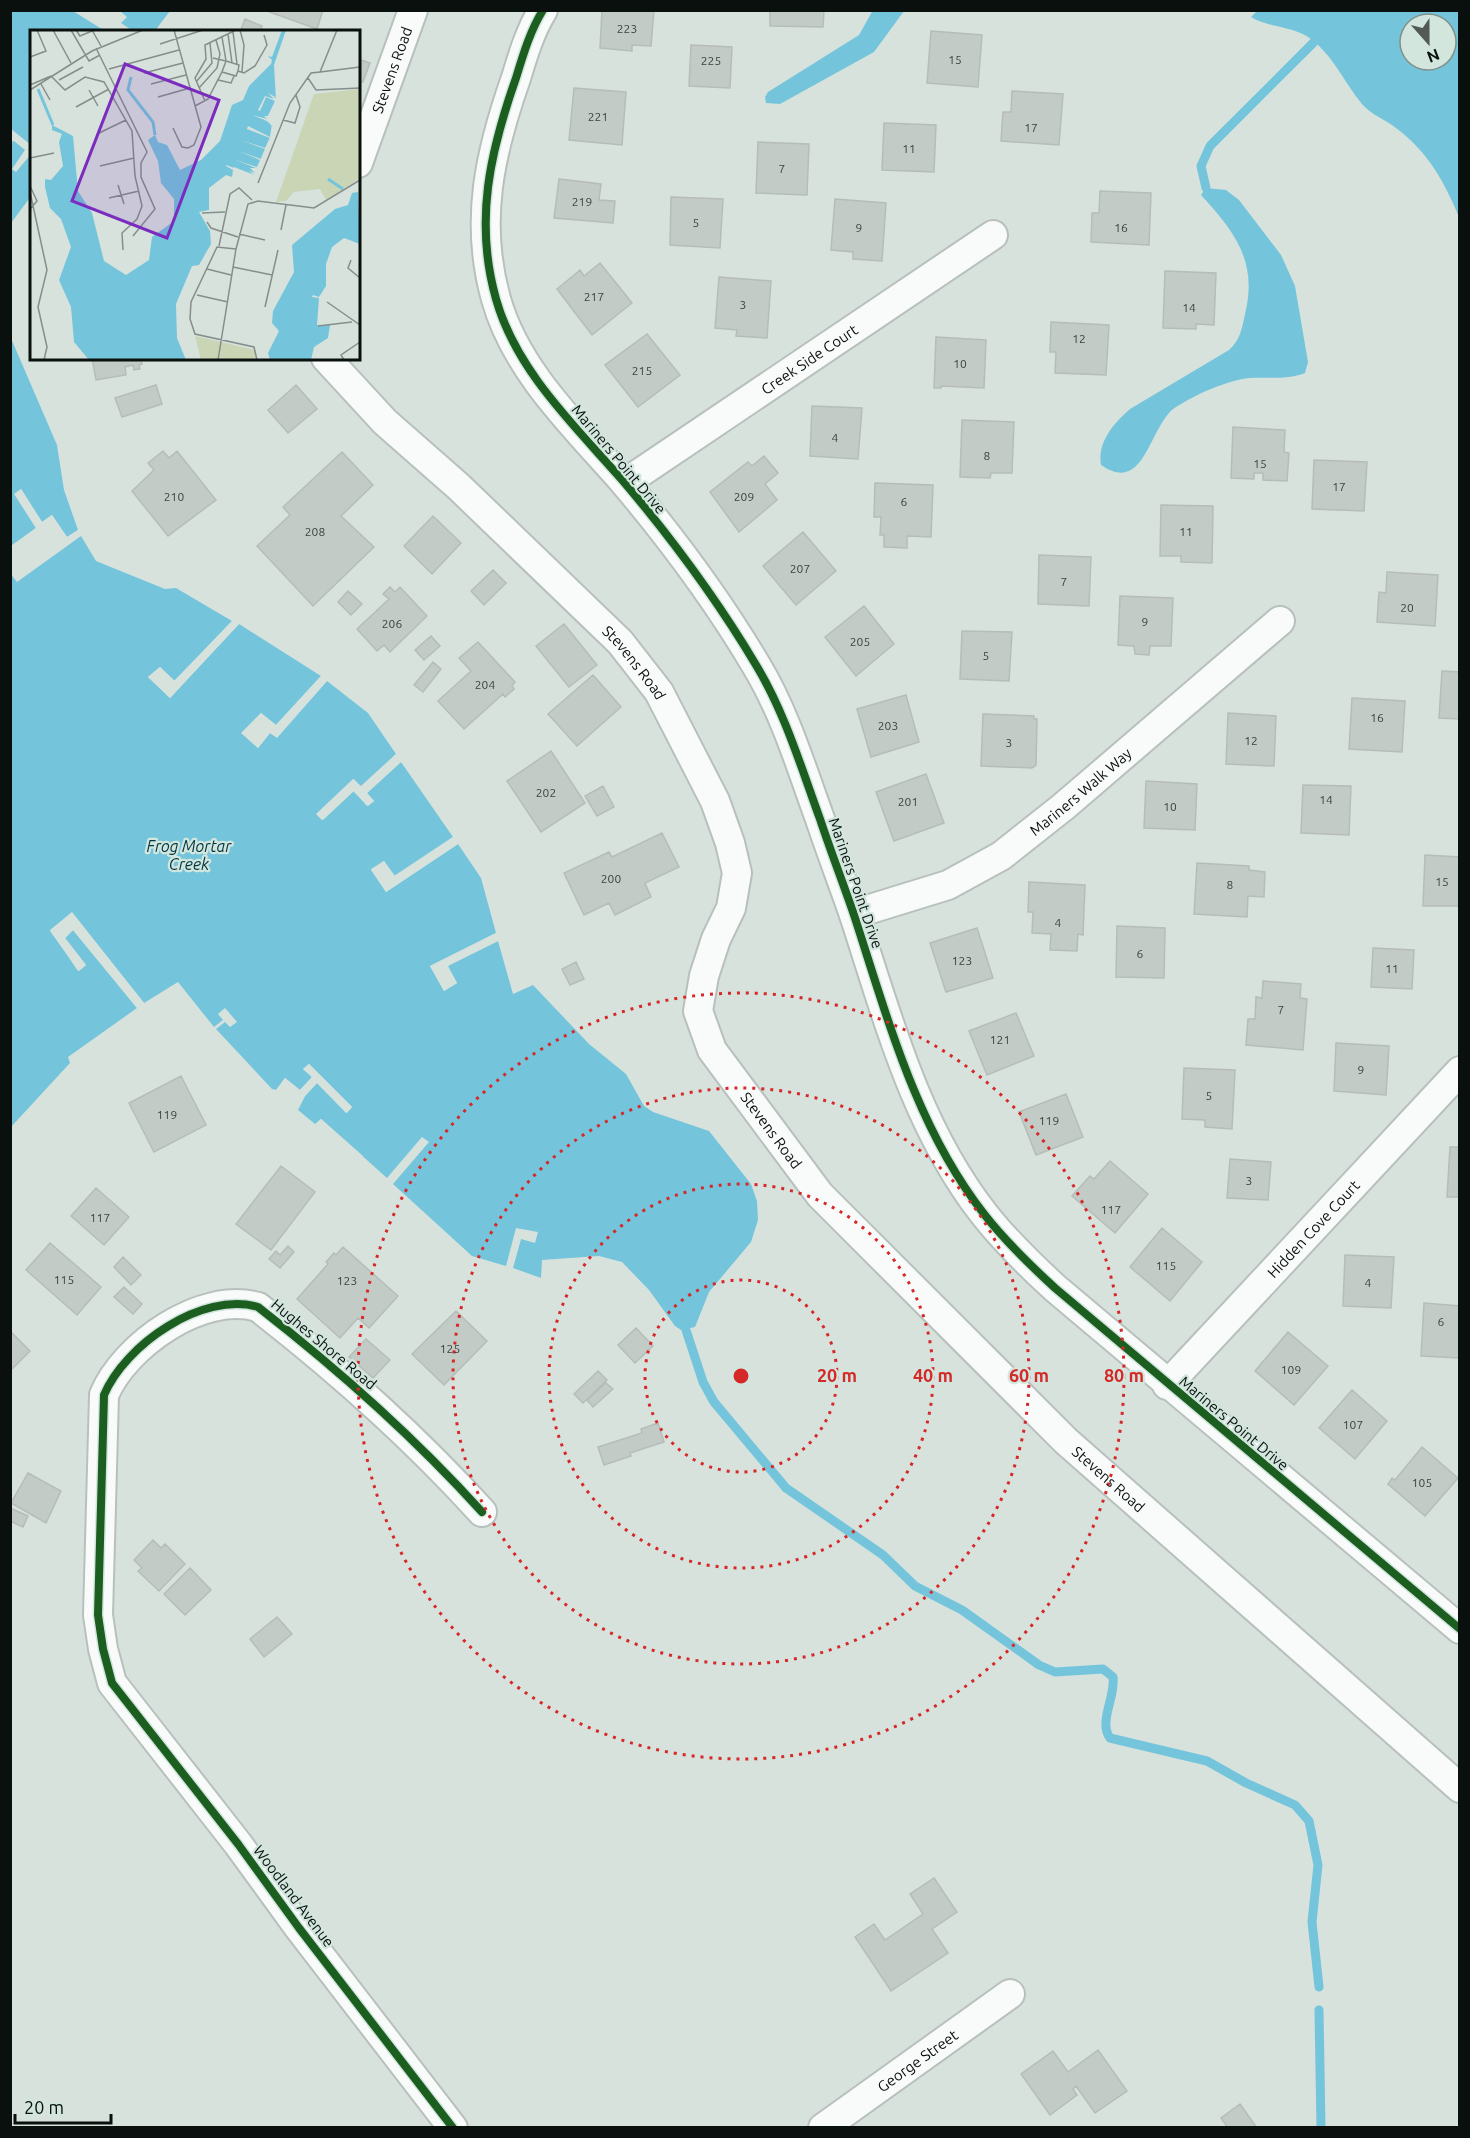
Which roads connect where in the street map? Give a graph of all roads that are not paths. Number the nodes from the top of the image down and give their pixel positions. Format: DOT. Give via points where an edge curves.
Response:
graph roads {
  1 [pos="413,10"];
  2 [pos="543,10"];
  3 [pos="360,157"];
  4 [pos="993,235"];
  5 [pos="328,360"];
  6 [pos="625,483"];
  7 [pos="1280,621"];
  8 [pos="854,914"];
  9 [pos="1460,1071"];
  10 [pos="1167,1385"];
  11 [pos="482,1512"];
  12 [pos="1460,1629"];
  13 [pos="112,1683"];
  14 [pos="1460,1788"];
  15 [pos="1010,1994"];
  16 [pos="453,2127"];
  17 [pos="823,2127"];
  1 -- 3 [label="street, Stevens Road"];
  2 -- 6 [label="street, Mariners Point Drive" via="508,99 487,180 487,264 512,342 584,439"];
  4 -- 6 [label="street, Creek Side Court"];
  5 -- 14 [label="street, Stevens Road" via="385,422 621,642 659,692 715,801 737,873 731,908 704,976 698,1011 712,1050 820,1195 1059,1435"];
  6 -- 8 [label="street, Mariners Point Drive" via="720,606 772,693"];
  7 -- 8 [label="street, Mariners Walk Way" via="1001,856 948,885"];
  8 -- 10 [label="street, Mariners Point Drive" via="888,1024 912,1084 952,1165 982,1212 1022,1258"];
  9 -- 10 [label="street, Hidden Cove Court"];
  10 -- 12 [label="street, Mariners Point Drive"];
  11 -- 13 [label="street, Hughes Shore Road" via="436,1462 328,1361 258,1307 223,1304 174,1323 146,1341 111,1378 104,1395 99,1615"];
  13 -- 16 [label="street, Woodland Avenue"];
  15 -- 17 [label="street, George Street"];
}
